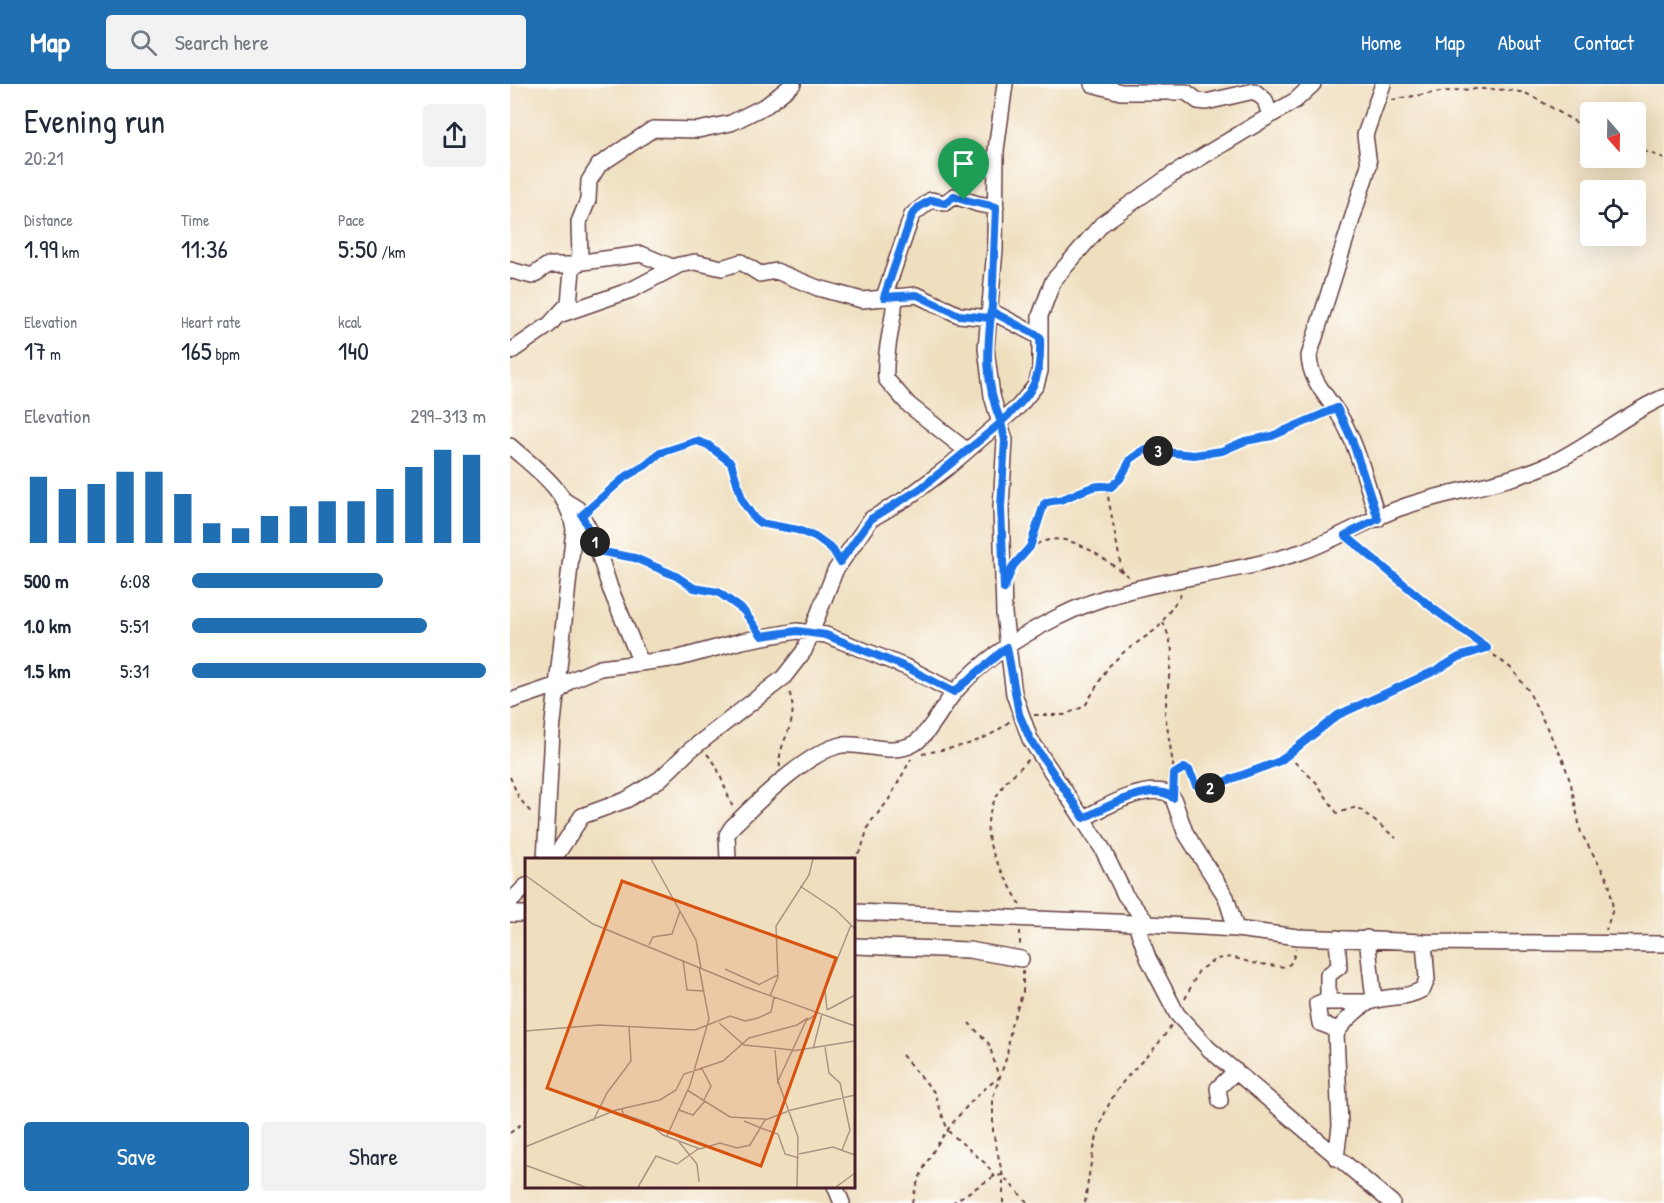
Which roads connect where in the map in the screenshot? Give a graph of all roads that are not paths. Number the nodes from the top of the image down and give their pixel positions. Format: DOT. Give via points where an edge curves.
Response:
graph roads {
  1 [pos="794,84"];
  2 [pos="1005,84"];
  3 [pos="1092,84"];
  4 [pos="1313,84"];
  5 [pos="1383,84"];
  6 [pos="1270,116"];
  7 [pos="996,207"];
  8 [pos="575,264"];
  9 [pos="672,267"];
  10 [pos="510,270"];
  11 [pos="890,296"];
  12 [pos="991,314"];
  13 [pos="559,315"];
  14 [pos="1040,337"];
  15 [pos="510,352"];
  16 [pos="1664,397"];
  17 [pos="1001,422"];
  18 [pos="510,446"];
  19 [pos="967,451"];
  20 [pos="565,501"];
  21 [pos="1378,519"];
  22 [pos="812,632"];
  23 [pos="1007,647"];
  24 [pos="641,663"];
  25 [pos="556,690"];
  26 [pos="954,692"];
  27 [pos="510,701"];
  28 [pos="1084,818"];
  29 [pos="545,858"];
  30 [pos="554,858"];
  31 [pos="728,858"];
  32 [pos="525,887"];
  33 [pos="510,902"];
  34 [pos="855,912"];
  35 [pos="1142,924"];
  36 [pos="1236,929"];
  37 [pos="1337,938"];
  38 [pos="1367,938"];
  39 [pos="1424,942"];
  40 [pos="1664,944"];
  41 [pos="855,946"];
  42 [pos="1021,959"];
  43 [pos="1372,1001"];
  44 [pos="1328,1002"];
  45 [pos="1338,1030"];
  46 [pos="1236,1071"];
  47 [pos="1220,1101"];
  48 [pos="1336,1158"];
  49 [pos="837,1188"];
  50 [pos="842,1203"];
  51 [pos="1392,1203"];
  1 -- 8 [label="street" via="744,118 698,130 653,129 599,165 590,181 579,222 579,257"];
  2 -- 7 [label="street" via="996,150"];
  3 -- 6 [label="street" via="1121,92 1186,92 1206,102 1254,91 1265,100"];
  4 -- 6 [label="street"];
  5 -- 21 [label="street" via="1365,135 1369,165 1309,356 1313,377 1337,408 1352,440"];
  6 -- 14 [label="street" via="1170,176 1102,224 1053,281 1040,316"];
  7 -- 11 [label="street" via="954,196 945,203 931,200 919,207 912,215"];
  7 -- 12 [label="street"];
  8 -- 9 [label="street" via="641,254"];
  8 -- 10 [label="street" via="548,265 532,276"];
  8 -- 13 [label="street" via="569,303"];
  9 -- 11 [label="street" via="695,262 722,268 741,262 760,274 776,271 851,298"];
  9 -- 13 [label="street" via="631,290"];
  11 -- 12 [label="street" via="917,295 959,315"];
  11 -- 19 [label="street" via="892,329 886,349 886,379 909,405"];
  12 -- 14 [label="street"];
  12 -- 17 [label="street" via="988,366"];
  13 -- 15 [label="street"];
  14 -- 17 [label="street" via="1036,385"];
  16 -- 21 [label="street" via="1551,464 1495,484 1417,502"];
  17 -- 19 [label="street"];
  17 -- 23 [label="street" via="1005,440 1001,533"];
  18 -- 20 [label="street" via="548,479"];
  19 -- 22 [label="street" via="920,489 871,519 840,562"];
  20 -- 24 [label="street" via="582,515"];
  20 -- 25 [label="street" via="573,520 574,541"];
  21 -- 23 [label="street" via="1283,557 1120,591 1057,617"];
  22 -- 24 [label="street" via="762,636 679,658"];
  22 -- 26 [label="street" via="908,668"];
  22 -- 30 [label="street" via="804,651 783,678 649,787 582,816"];
  23 -- 26 [label="street"];
  23 -- 28 [label="street" via="1019,714 1037,750"];
  24 -- 25 [label="street" via="585,673"];
  25 -- 27 [label="street"];
  25 -- 29 [label="street"];
  26 -- 31 [label="street" via="916,742 894,749 836,747 784,779 727,835"];
  28 -- 35 [label="street"];
  28 -- 36 [label="street" via="1146,793 1162,791 1173,798 1185,832 1220,885"];
  32 -- 33 [label="street"];
  34 -- 35 [label="street"];
  35 -- 36 [label="street"];
  35 -- 46 [label="street" via="1148,958 1177,1014"];
  36 -- 37 [label="street"];
  37 -- 38 [label="street"];
  37 -- 44 [label="street" via="1339,968 1328,975"];
  38 -- 39 [label="street"];
  38 -- 43 [label="street"];
  39 -- 40 [label="street"];
  39 -- 43 [label="street" via="1423,989"];
  41 -- 42 [label="street" via="969,950"];
  43 -- 44 [label="street"];
  43 -- 45 [label="street"];
  44 -- 45 [label="street" via="1317,1004 1319,1021"];
  45 -- 48 [label="street" via="1335,1039 1340,1126"];
  46 -- 47 [label="street" via="1218,1088"];
  46 -- 48 [label="street"];
  48 -- 51 [label="street"];
  49 -- 50 [label="street"];
}
